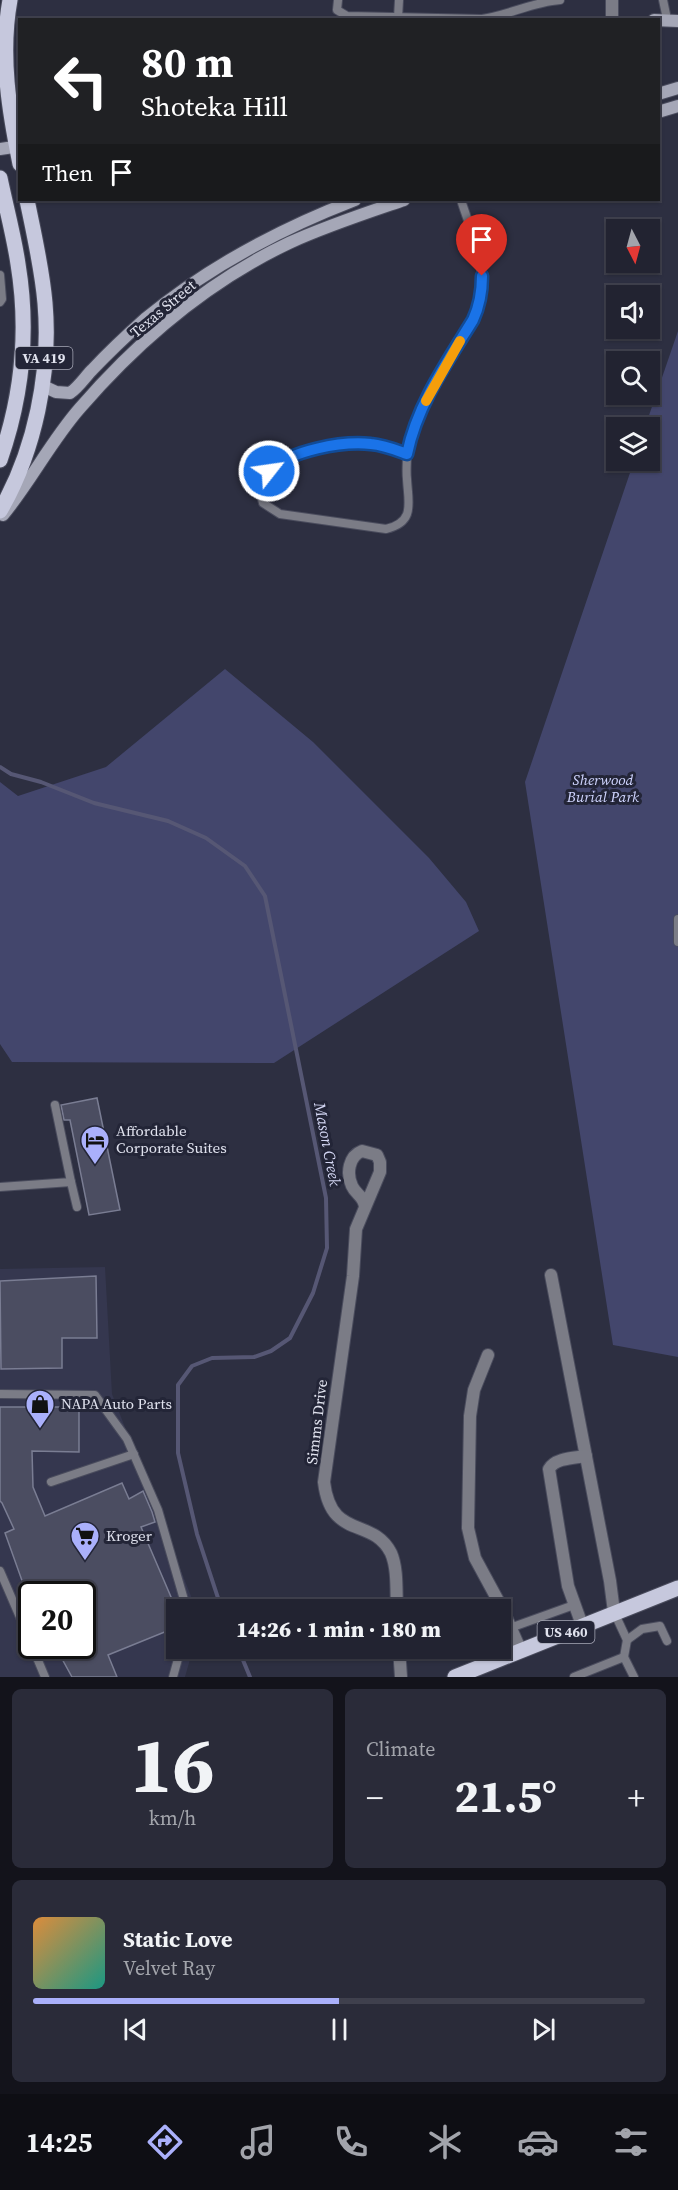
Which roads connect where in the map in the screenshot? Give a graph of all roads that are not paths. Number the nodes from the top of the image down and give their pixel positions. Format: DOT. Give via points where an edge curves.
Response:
graph roads {
  1 [pos="10,0"];
  2 [pos="338,0"];
  3 [pos="399,0"];
  4 [pos="560,0"];
  5 [pos="612,0"];
  6 [pos="663,0"];
  7 [pos="398,18"];
  8 [pos="489,18"];
  9 [pos="612,18"];
  10 [pos="666,20"];
  11 [pos="678,88"];
  12 [pos="660,93"];
  13 [pos="678,106"];
  14 [pos="660,111"];
  15 [pos="18,147"];
  16 [pos="0,149"];
  17 [pos="0,178"];
  18 [pos="27,201"];
  19 [pos="353,201"];
  20 [pos="401,201"];
  21 [pos="461,201"];
  22 [pos="0,275"];
  23 [pos="0,302"];
  24 [pos="41,385"];
  25 [pos="407,454"];
  26 [pos="0,460"];
  27 [pos="0,511"];
  28 [pos="0,518"];
  29 [pos="678,919"];
  30 [pos="678,942"];
  31 [pos="55,1105"];
  32 [pos="71,1182"];
  33 [pos="0,1187"];
  34 [pos="77,1207"];
  35 [pos="365,1207"];
  36 [pos="551,1275"];
  37 [pos="489,1355"];
  38 [pos="0,1394"];
  39 [pos="134,1454"];
  40 [pos="586,1456"];
  41 [pos="51,1482"];
  42 [pos="0,1571"];
  43 [pos="678,1588"];
  44 [pos="184,1599"];
  45 [pos="396,1599"];
  46 [pos="496,1599"];
  47 [pos="574,1605"];
  48 [pos="614,1612"];
  49 [pos="18,1613"];
  50 [pos="582,1626"];
  51 [pos="511,1628"];
  52 [pos="511,1630"];
  53 [pos="627,1640"];
  54 [pos="667,1641"];
  55 [pos="521,1651"];
  56 [pos="624,1657"];
  57 [pos="37,1659"];
  58 [pos="178,1659"];
  59 [pos="400,1659"];
  60 [pos="44,1677"];
  61 [pos="173,1677"];
  62 [pos="401,1677"];
  63 [pos="455,1677"];
  64 [pos="574,1677"];
  65 [pos="634,1677"];
  1 -- 15 [label="main road" via="5,63"];
  2 -- 7 [label="lane" via="337,10 347,16"];
  3 -- 7 [label="lane"];
  4 -- 8 [label="lane"];
  5 -- 9 [label="street"];
  6 -- 10 [label="lane"];
  11 -- 12 [label="main road"];
  13 -- 14 [label="main road"];
  15 -- 16 [label="main road"];
  17 -- 26 [label="main road" via="18,264 24,336 16,408"];
  18 -- 24 [label="main road, VA 419" via="45,304"];
  19 -- 24 [label="main road, Texas Street" via="285,230 208,273 145,320 70,393"];
  20 -- 28 [label="main road, Texas Street" via="290,243 206,292 177,314 78,410"];
  21 -- 25 [label="lane" via="479,259 480,299 473,320 418,414"];
  22 -- 23 [label="lane"];
  24 -- 27 [label="main road, VA 419" via="25,454"];
  25 -- 25 [label="lane" via="372,444 350,444 291,457 269,471 261,497 263,503 280,514 386,529 403,521 409,509"];
  29 -- 30 [label="lane"];
  31 -- 32 [label="lane"];
  32 -- 33 [label="lane"];
  32 -- 34 [label="lane"];
  35 -- 45 [label="street, Simms Drive" via="356,1229 324,1482 330,1509 347,1524 382,1541 392,1556"];
  36 -- 40 [label="street"];
  37 -- 46 [label="street" via="474,1390 470,1416 468,1528 475,1558"];
  38 -- 39 [label="lane" via="95,1395"];
  39 -- 41 [label="lane"];
  39 -- 44 [label="lane" via="158,1510"];
  40 -- 47 [label="street" via="556,1462 549,1470"];
  40 -- 48 [label="street"];
  42 -- 49 [label="lane"];
  43 -- 48 [label="main road, US 460"];
  47 -- 50 [label="street"];
  47 -- 51 [label="lane"];
  48 -- 50 [label="main road, US 460"];
  48 -- 53 [label="lane"];
  50 -- 55 [label="main road, US 460"];
  52 -- 55 [label="street"];
  53 -- 54 [label="lane" via="642,1629 660,1626"];
  53 -- 56 [label="lane"];
  55 -- 63 [label="main road, US 460"];
  56 -- 64 [label="lane"];
  56 -- 65 [label="lane"];
  57 -- 60 [label="lane"];
  58 -- 61 [label="lane"];
  59 -- 62 [label="street"];
}
